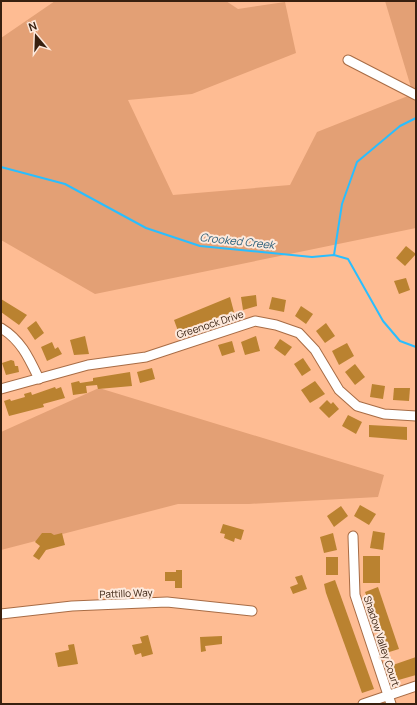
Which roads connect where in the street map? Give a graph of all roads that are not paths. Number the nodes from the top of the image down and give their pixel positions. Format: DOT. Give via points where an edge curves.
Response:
graph roads {
  1 [pos="348,60"];
  2 [pos="416,95"];
  3 [pos="1,328"];
  4 [pos="38,379"];
  5 [pos="1,389"];
  6 [pos="416,416"];
  7 [pos="353,536"];
  8 [pos="252,611"];
  9 [pos="1,614"];
  10 [pos="416,686"];
  11 [pos="390,700"];
  12 [pos="363,704"];
  1 -- 2 [label="street"];
  3 -- 4 [label="street" via="11,334 26,351"];
  4 -- 5 [label="street, Greenock Drive"];
  4 -- 6 [label="street, Greenock Drive" via="88,365 146,357 255,322 276,325 299,333 315,350 339,390 357,406 384,414"];
  7 -- 11 [label="street, Shadow Valley Court" via="355,595"];
  8 -- 9 [label="street, Pattillo Way" via="167,602 72,606"];
  10 -- 11 [label="street"];
  11 -- 12 [label="street"];
}
